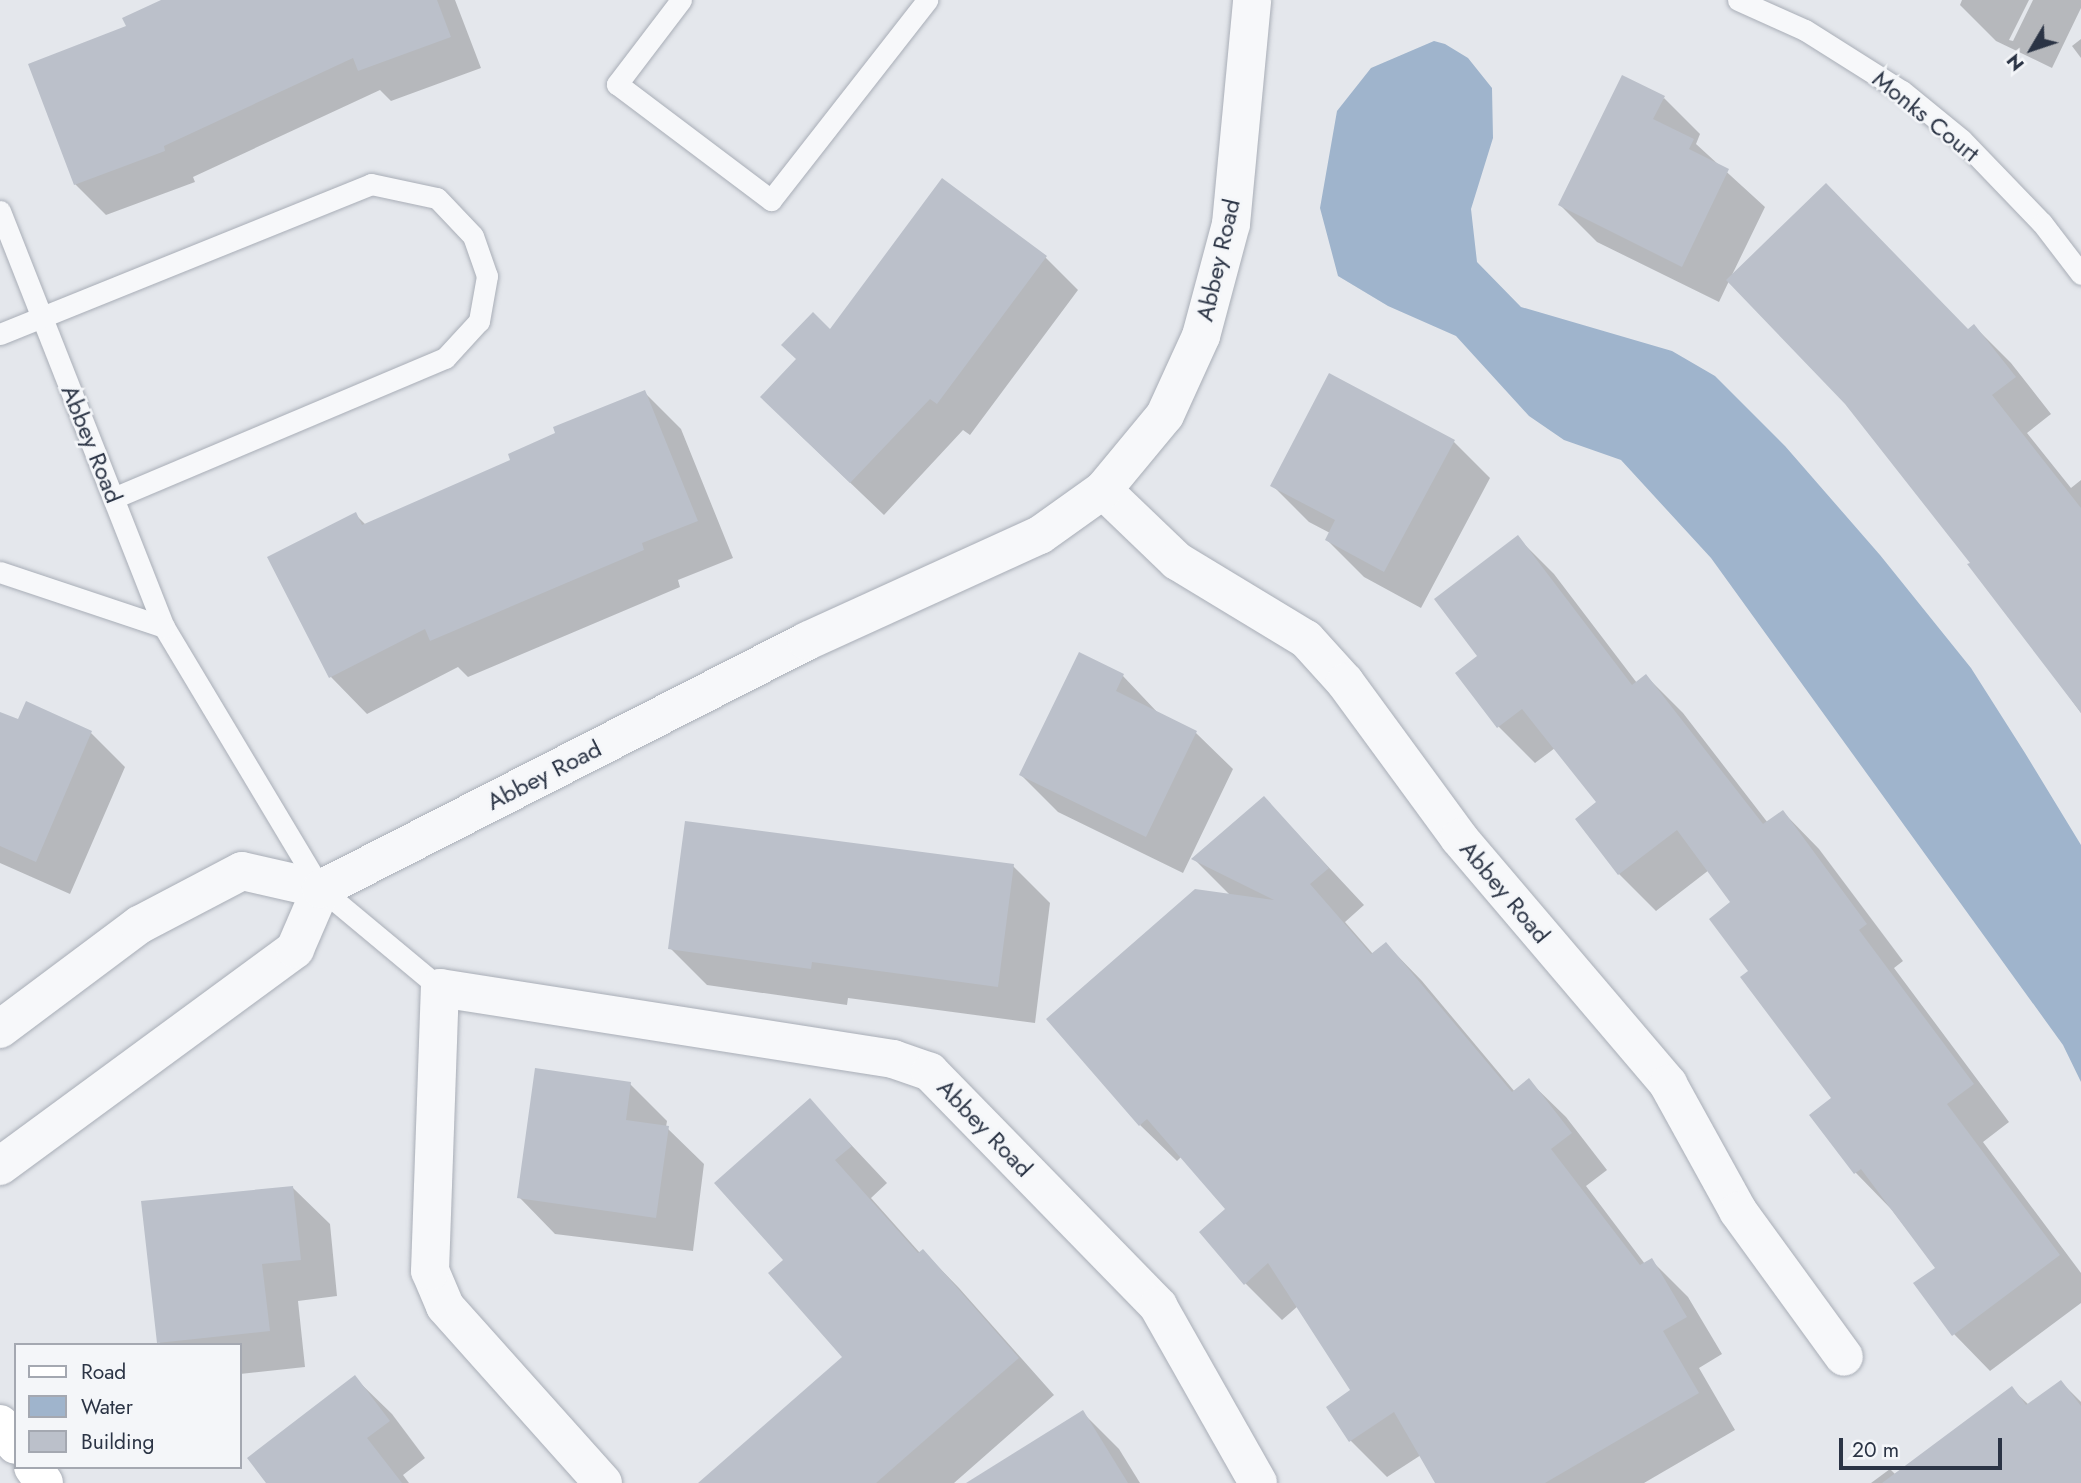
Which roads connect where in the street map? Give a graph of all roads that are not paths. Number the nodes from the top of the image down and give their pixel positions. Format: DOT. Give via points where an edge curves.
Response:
graph roads {
  1 [pos="681,0"];
  2 [pos="927,0"];
  3 [pos="1252,0"];
  4 [pos="1738,0"];
  5 [pos="0,211"];
  6 [pos="2081,274"];
  7 [pos="42,318"];
  8 [pos="0,334"];
  9 [pos="1103,490"];
  10 [pos="114,498"];
  11 [pos="0,572"];
  12 [pos="164,627"];
  13 [pos="321,889"];
  14 [pos="440,988"];
  15 [pos="0,1029"];
  16 [pos="0,1166"];
  17 [pos="1844,1357"];
  18 [pos="0,1424"];
  19 [pos="14,1442"];
  20 [pos="603,1483"];
  21 [pos="1258,1483"];
  1 -- 2 [label="lane" via="617,85 771,200"];
  3 -- 9 [label="street, Abbey Road" via="1231,224 1201,336 1165,415"];
  4 -- 6 [label="lane, Monks Court" via="1805,30 1902,91 1971,149 2042,223"];
  5 -- 7 [label="lane, Abbey Road"];
  7 -- 8 [label="lane"];
  7 -- 10 [label="lane, Abbey Road"];
  7 -- 10 [label="lane" via="371,184 437,198 474,236 486,276 479,321 445,358"];
  9 -- 13 [label="street, Abbey Road" via="1040,535 807,640"];
  9 -- 17 [label="street, Abbey Road" via="1177,561 1306,639 1345,682 1459,838 1668,1084 1738,1211"];
  10 -- 12 [label="lane, Abbey Road"];
  11 -- 12 [label="lane"];
  12 -- 13 [label="lane, Abbey Road"];
  13 -- 14 [label="lane, Abbey Road"];
  13 -- 15 [label="street, Abbey Road" via="242,871 139,925"];
  13 -- 16 [label="street" via="295,949"];
  14 -- 20 [label="street" via="430,1271 445,1306"];
  14 -- 21 [label="street, Abbey Road" via="893,1059 930,1072 1157,1306"];
  18 -- 19 [label="main road"];
}
